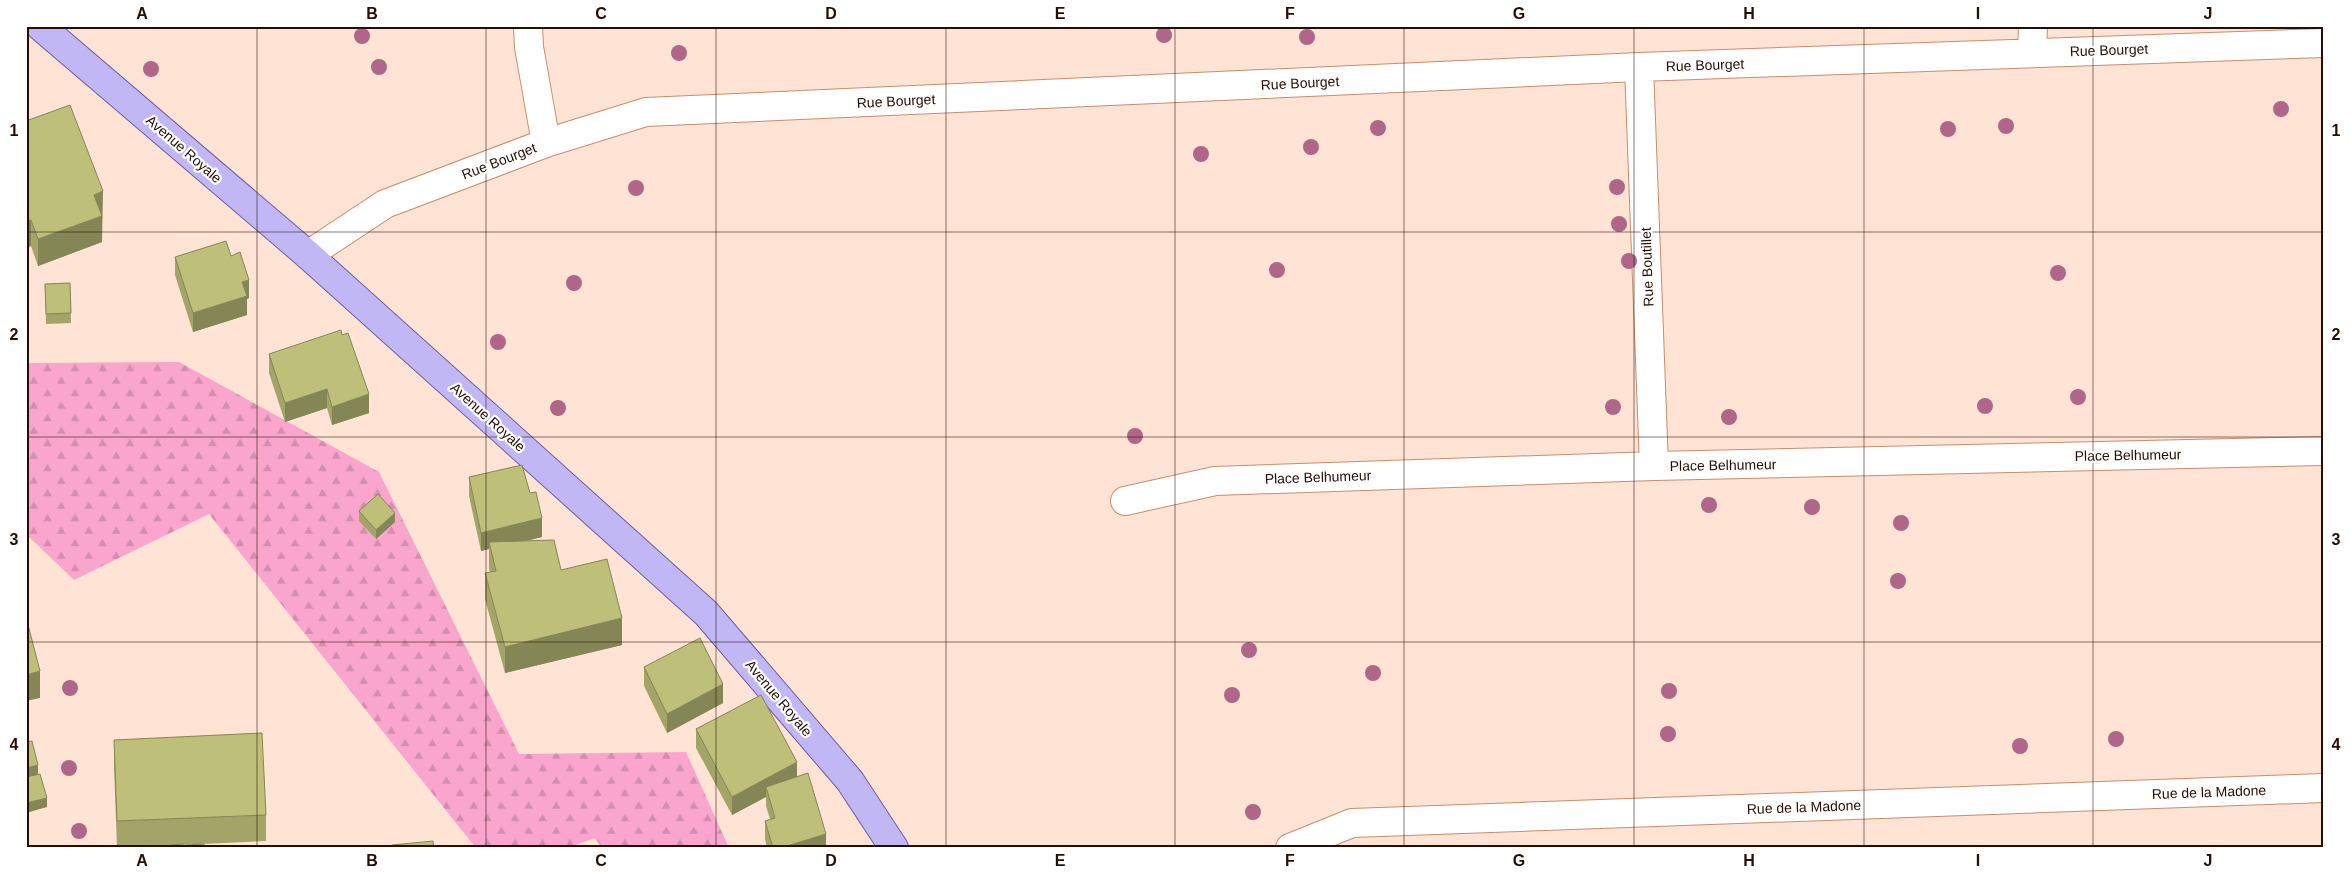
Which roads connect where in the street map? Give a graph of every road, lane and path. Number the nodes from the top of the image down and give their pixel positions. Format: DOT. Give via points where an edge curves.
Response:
graph roads {
  1 [pos="40,26"];
  2 [pos="528,26"];
  3 [pos="2033,39"];
  4 [pos="2324,43"];
  5 [pos="1639,68"];
  6 [pos="546,143"];
  7 [pos="308,255"];
  8 [pos="2324,451"];
  9 [pos="1654,466"];
  10 [pos="1125,501"];
  11 [pos="2324,788"];
  12 [pos="894,848"];
  13 [pos="1290,848"];
  1 -- 7 [label="main road, Avenue Royale"];
  2 -- 6 [label="street"];
  3 -- 4 [label="street, Rue Bourget"];
  3 -- 5 [label="street, Rue Bourget"];
  5 -- 6 [label="street, Rue Bourget" via="646,112"];
  5 -- 9 [label="street, Rue Boutillet"];
  6 -- 7 [label="street, Rue Bourget" via="386,204"];
  7 -- 12 [label="main road, Avenue Royale" via="706,612 850,782"];
  8 -- 9 [label="street, Place Belhumeur"];
  9 -- 10 [label="street, Place Belhumeur" via="1215,481"];
  11 -- 13 [label="street, Rue de la Madone" via="1352,823"];
}
